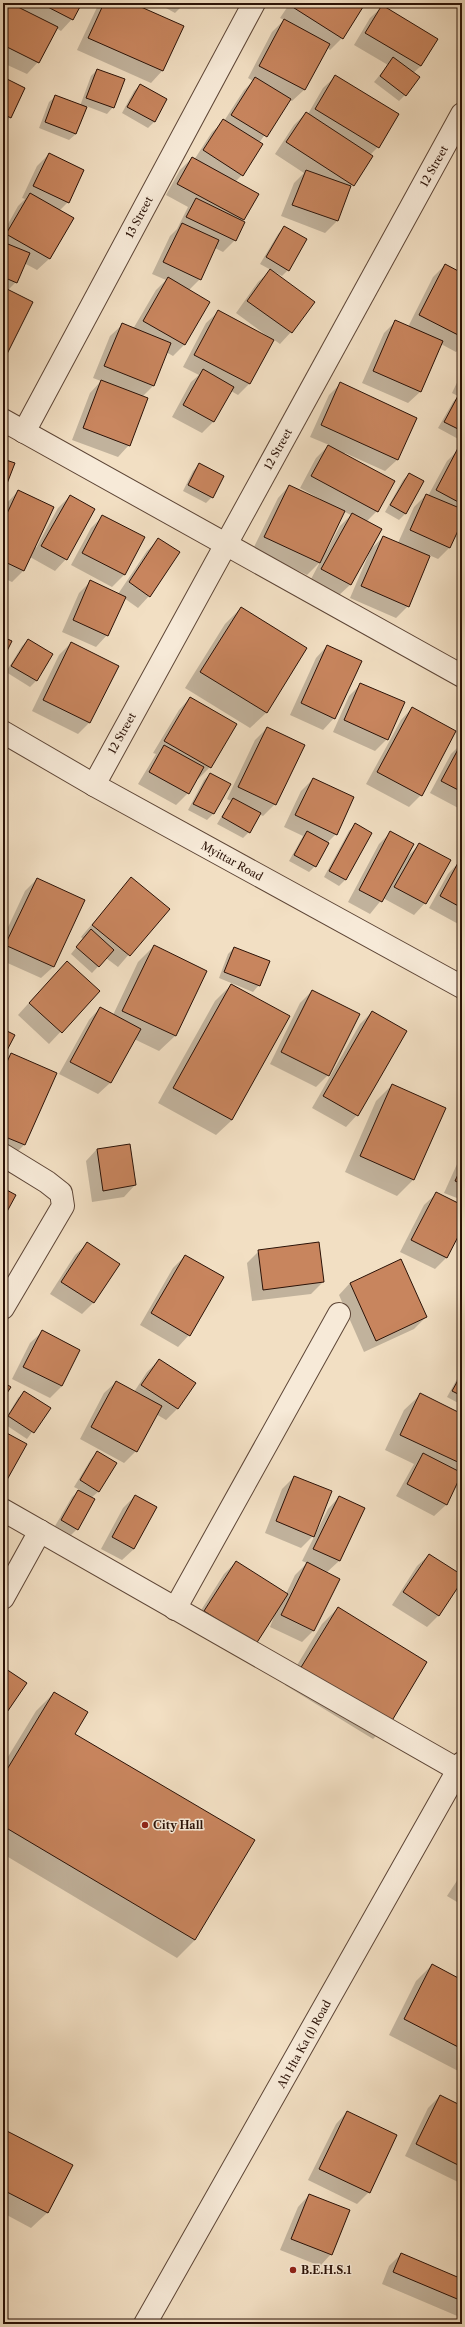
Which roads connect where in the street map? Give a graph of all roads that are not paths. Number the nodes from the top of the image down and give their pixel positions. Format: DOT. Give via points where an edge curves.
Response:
graph roads {
  1 [pos="254,3"];
  2 [pos="462,114"];
  3 [pos="3,420"];
  4 [pos="24,432"];
  5 [pos="226,544"];
  6 [pos="460,669"];
  7 [pos="3,732"];
  8 [pos="94,785"];
  9 [pos="462,987"];
  10 [pos="3,1155"];
  11 [pos="3,1308"];
  12 [pos="339,1314"];
  13 [pos="3,1510"];
  14 [pos="40,1531"];
  15 [pos="3,1598"];
  16 [pos="175,1609"];
  17 [pos="461,1769"];
  18 [pos="145,2324"];
  1 -- 4 [label="street, 13 Street"];
  2 -- 5 [label="street, 12 Street"];
  3 -- 4 [label="street"];
  4 -- 5 [label="street"];
  5 -- 6 [label="street"];
  5 -- 8 [label="street, 12 Street"];
  7 -- 8 [label="street, Myittar Road"];
  8 -- 9 [label="street, Myittar Road"];
  10 -- 11 [label="street" via="61,1193 63,1206"];
  12 -- 16 [label="street"];
  13 -- 14 [label="street"];
  14 -- 15 [label="street"];
  14 -- 16 [label="street"];
  16 -- 17 [label="street"];
  17 -- 18 [label="street, Ah Hta Ka (1) Road"];
}
